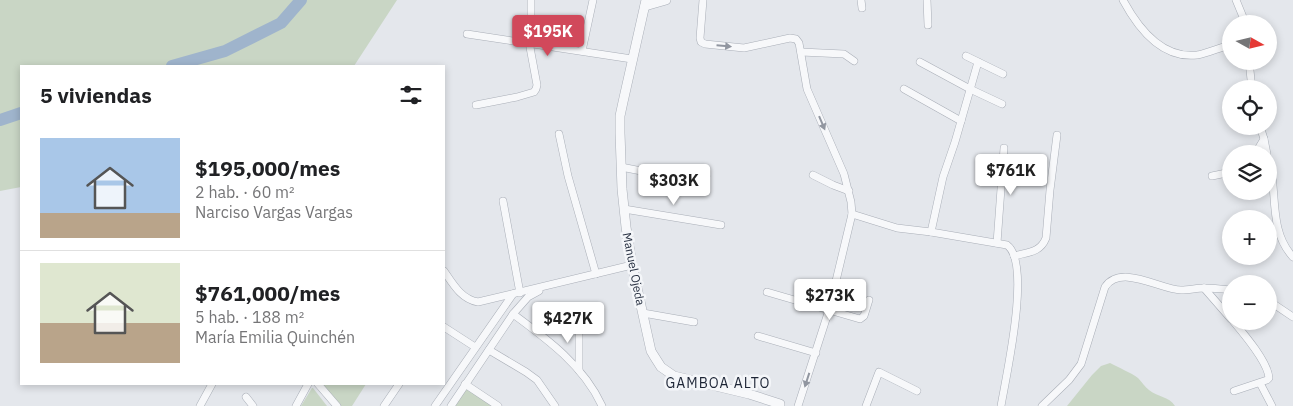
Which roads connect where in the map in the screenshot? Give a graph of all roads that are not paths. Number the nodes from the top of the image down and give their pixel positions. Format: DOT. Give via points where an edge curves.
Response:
graph roads {
  1 [pos="531,0"];
  2 [pos="593,0"];
  3 [pos="666,0"];
  4 [pos="703,0"];
  5 [pos="861,0"];
  6 [pos="927,0"];
  7 [pos="1123,0"];
  8 [pos="1236,0"];
  9 [pos="645,3"];
  10 [pos="862,8"];
  11 [pos="1242,15"];
  12 [pos="928,24"];
  13 [pos="467,34"];
  14 [pos="532,43"];
  15 [pos="1222,48"];
  16 [pos="582,51"];
  17 [pos="801,52"];
  18 [pos="966,56"];
  19 [pos="632,59"];
  20 [pos="854,61"];
  21 [pos="920,62"];
  22 [pos="978,62"];
  23 [pos="1003,74"];
  24 [pos="904,89"];
  25 [pos="970,89"];
  26 [pos="1002,104"];
  27 [pos="476,105"];
  28 [pos="961,121"];
  29 [pos="559,134"];
  30 [pos="1263,135"];
  31 [pos="1057,136"];
  32 [pos="1264,139"];
  33 [pos="1260,145"];
  34 [pos="1265,145"];
  35 [pos="1004,148"];
  36 [pos="621,167"];
  37 [pos="1222,174"];
  38 [pos="813,175"];
  39 [pos="706,176"];
  40 [pos="1212,176"];
  41 [pos="849,191"];
  42 [pos="1274,200"];
  43 [pos="503,201"];
  44 [pos="624,209"];
  45 [pos="852,214"];
  46 [pos="721,225"];
  47 [pos="931,232"];
  48 [pos="997,243"];
  49 [pos="1014,256"];
  50 [pos="1293,257"];
  51 [pos="632,265"];
  52 [pos="445,272"];
  53 [pos="596,274"];
  54 [pos="553,285"];
  55 [pos="1204,288"];
  56 [pos="1222,289"];
  57 [pos="767,292"];
  58 [pos="517,293"];
  59 [pos="869,300"];
  60 [pos="1277,307"];
  61 [pos="1222,309"];
  62 [pos="829,310"];
  63 [pos="643,313"];
  64 [pos="513,314"];
  65 [pos="579,318"];
  66 [pos="1293,318"];
  67 [pos="694,322"];
  68 [pos="445,328"];
  69 [pos="1240,330"];
  70 [pos="758,336"];
  71 [pos="476,347"];
  72 [pos="489,350"];
  73 [pos="816,353"];
  74 [pos="579,370"];
  75 [pos="1260,382"];
  76 [pos="465,384"];
  77 [pos="211,385"];
  78 [pos="307,385"];
  79 [pos="319,385"];
  80 [pos="398,385"];
  81 [pos="916,391"];
  82 [pos="1234,391"];
  83 [pos="246,397"];
  84 [pos="759,398"];
  85 [pos="783,405"];
  86 [pos="200,406"];
  87 [pos="253,406"];
  88 [pos="296,406"];
  89 [pos="337,406"];
  90 [pos="384,406"];
  91 [pos="435,406"];
  92 [pos="451,406"];
  93 [pos="498,406"];
  94 [pos="555,406"];
  95 [pos="602,406"];
  96 [pos="769,406"];
  97 [pos="798,406"];
  98 [pos="866,406"];
  99 [pos="1001,406"];
  100 [pos="1042,406"];
  101 [pos="1272,406"];
  1 -- 14 [label="street"];
  2 -- 16 [label="street"];
  3 -- 9 [label="street"];
  4 -- 17 [label="street, one-way" via="701,42 744,48 790,38 800,43"];
  5 -- 10 [label="street"];
  6 -- 12 [label="street"];
  7 -- 15 [label="street" via="1131,16 1156,43 1174,53 1199,55"];
  8 -- 11 [label="street"];
  9 -- 19 [label="street, Manuel Ojeda"];
  13 -- 14 [label="street"];
  14 -- 16 [label="street"];
  14 -- 27 [label="street" via="537,85 534,92"];
  16 -- 19 [label="street"];
  17 -- 20 [label="street" via="844,54"];
  17 -- 41 [label="street, one-way" via="807,89"];
  18 -- 22 [label="street"];
  19 -- 36 [label="street, Manuel Ojeda" via="620,116"];
  21 -- 25 [label="street"];
  22 -- 23 [label="street"];
  22 -- 25 [label="street"];
  24 -- 28 [label="street"];
  25 -- 26 [label="street"];
  25 -- 28 [label="street"];
  28 -- 47 [label="street" via="943,177"];
  29 -- 53 [label="street"];
  30 -- 32 [label="street"];
  31 -- 49 [label="street" via="1044,244 1038,250"];
  32 -- 33 [label="street"];
  32 -- 34 [label="street"];
  35 -- 48 [label="street"];
  36 -- 39 [label="street" via="692,181"];
  36 -- 44 [label="street, Manuel Ojeda"];
  37 -- 40 [label="street"];
  38 -- 41 [label="street"];
  41 -- 45 [label="street"];
  42 -- 50 [label="street" via="1278,230"];
  43 -- 58 [label="street"];
  44 -- 46 [label="street"];
  44 -- 51 [label="street, Manuel Ojeda"];
  45 -- 47 [label="street" via="897,228"];
  45 -- 62 [label="street"];
  47 -- 48 [label="street"];
  48 -- 49 [label="street" via="1007,244"];
  49 -- 99 [label="street" via="1017,303"];
  51 -- 53 [label="street"];
  51 -- 63 [label="street, Manuel Ojeda"];
  52 -- 58 [label="street" via="462,295 472,301"];
  53 -- 54 [label="street"];
  54 -- 58 [label="street"];
  54 -- 64 [label="street" via="528,297"];
  55 -- 56 [label="street"];
  55 -- 61 [label="street"];
  55 -- 100 [label="street" via="1181,290 1137,278 1116,278 1109,282 1081,364 1070,380"];
  57 -- 62 [label="street"];
  58 -- 71 [label="street"];
  59 -- 62 [label="street" via="860,319"];
  60 -- 66 [label="street"];
  62 -- 73 [label="street"];
  63 -- 67 [label="street"];
  63 -- 84 [label="street, Manuel Ojeda" via="651,351 668,373"];
  64 -- 72 [label="street"];
  64 -- 74 [label="street" via="543,336"];
  65 -- 74 [label="street"];
  68 -- 71 [label="street"];
  69 -- 75 [label="street" via="1269,373 1269,378"];
  70 -- 73 [label="street"];
  71 -- 91 [label="street"];
  72 -- 76 [label="street"];
  72 -- 94 [label="street" via="537,380"];
  73 -- 97 [label="street, one-way"];
  74 -- 95 [label="street"];
  75 -- 82 [label="street"];
  75 -- 101 [label="street"];
  76 -- 92 [label="street"];
  76 -- 93 [label="street"];
  77 -- 86 [label="street"];
  78 -- 88 [label="street"];
  79 -- 89 [label="street"];
  80 -- 90 [label="street"];
  81 -- 98 [label="street" via="878,372"];
  83 -- 87 [label="street"];
  84 -- 85 [label="street, Manuel Ojeda"];
  84 -- 96 [label="street"];
}
